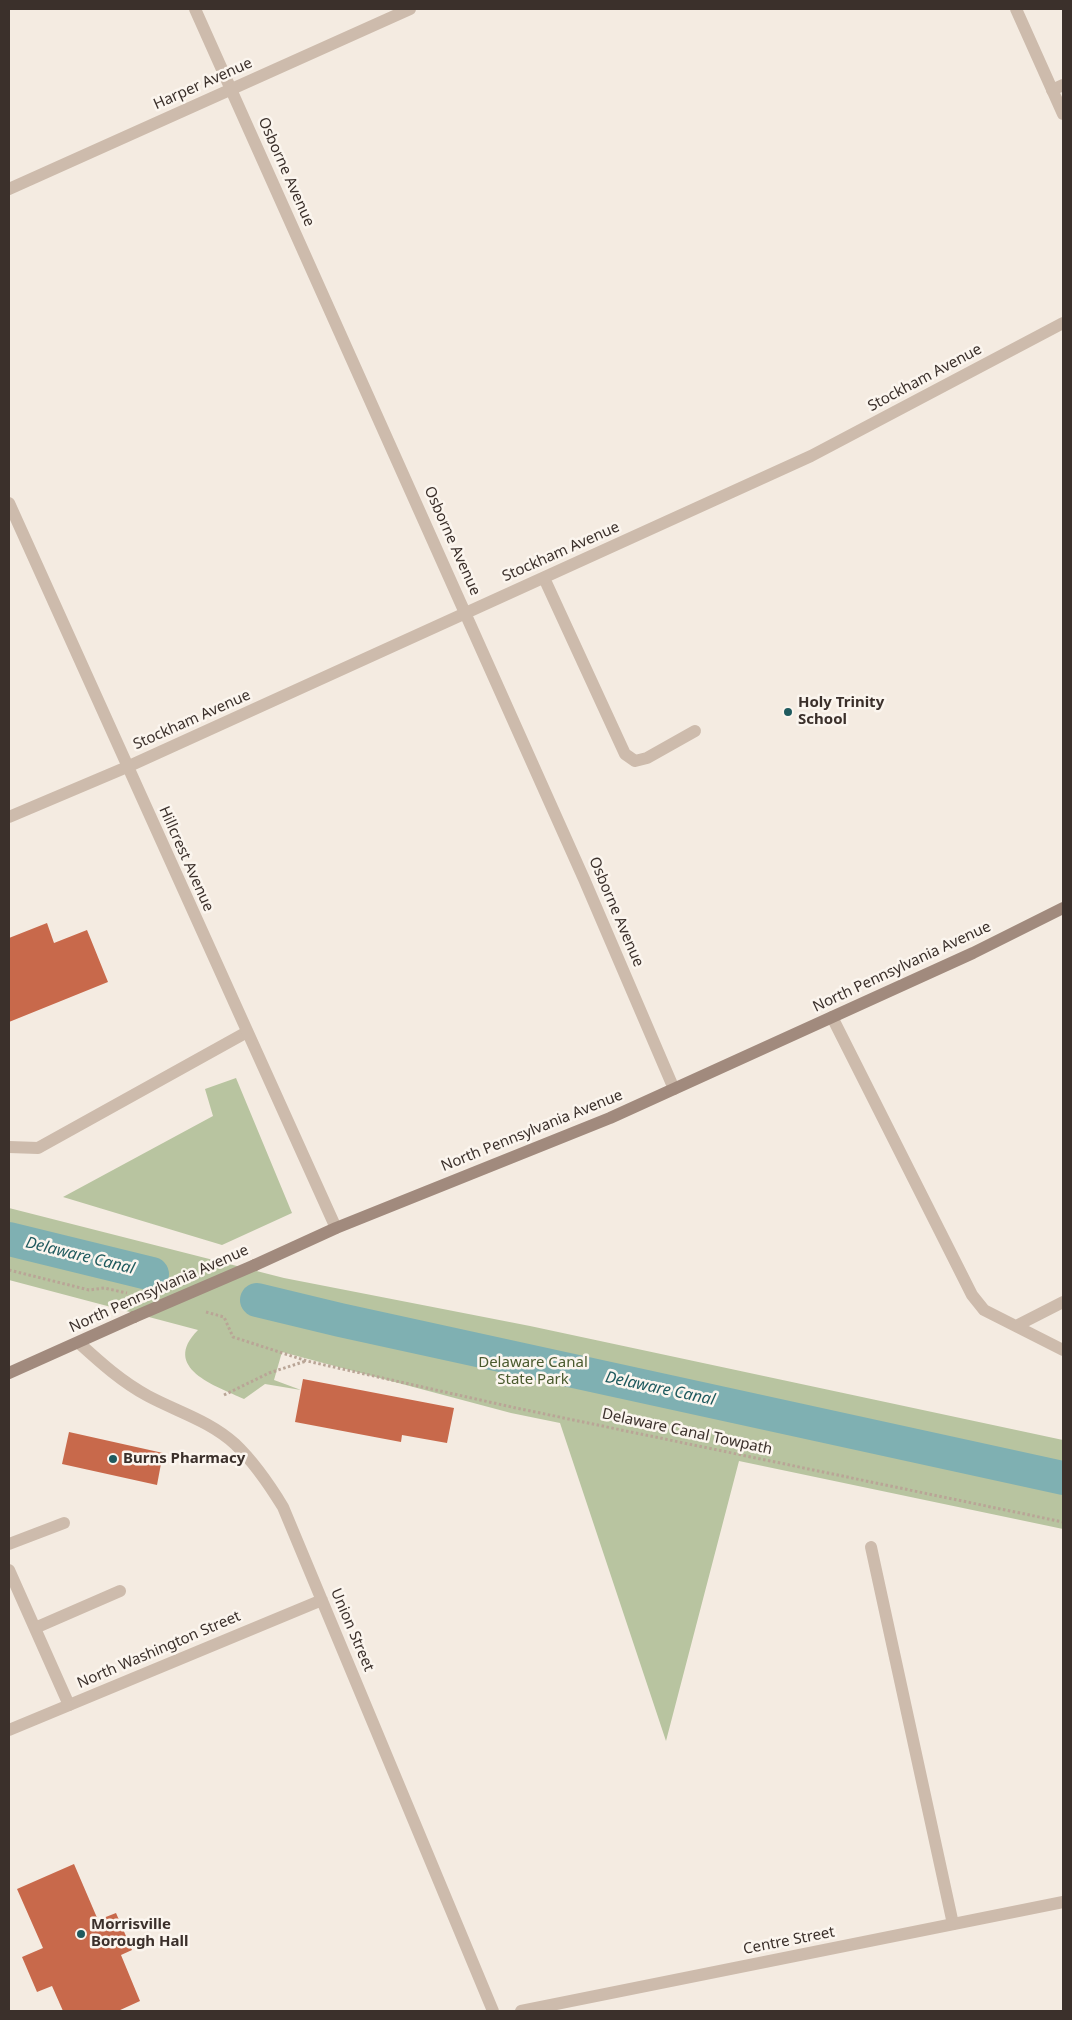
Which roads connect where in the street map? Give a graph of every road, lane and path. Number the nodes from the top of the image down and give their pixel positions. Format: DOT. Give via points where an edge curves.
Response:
graph roads {
  1 [pos="195,9"];
  2 [pos="410,9"];
  3 [pos="1016,9"];
  4 [pos="1058,87"];
  5 [pos="231,89"];
  6 [pos="1063,114"];
  7 [pos="9,189"];
  8 [pos="1063,324"];
  9 [pos="9,502"];
  10 [pos="544,578"];
  11 [pos="466,613"];
  12 [pos="695,730"];
  13 [pos="127,767"];
  14 [pos="9,817"];
  15 [pos="1063,908"];
  16 [pos="832,1018"];
  17 [pos="247,1032"];
  18 [pos="674,1089"];
  19 [pos="9,1147"];
  20 [pos="336,1228"];
  21 [pos="1063,1302"];
  22 [pos="1016,1326"];
  23 [pos="79,1343"];
  24 [pos="1063,1350"];
  25 [pos="9,1373"];
  26 [pos="224,1395"];
  27 [pos="1063,1522"];
  28 [pos="64,1523"];
  29 [pos="9,1544"];
  30 [pos="871,1547"];
  31 [pos="9,1570"];
  32 [pos="120,1591"];
  33 [pos="322,1600"];
  34 [pos="34,1628"];
  35 [pos="69,1706"];
  36 [pos="9,1730"];
  37 [pos="1063,1902"];
  38 [pos="953,1924"];
  39 [pos="493,2011"];
  40 [pos="521,2011"];
  1 -- 5 [label="street, Osborne Avenue"];
  2 -- 5 [label="street, Harper Avenue"];
  3 -- 4 [label="street"];
  4 -- 6 [label="street"];
  5 -- 7 [label="street, Harper Avenue"];
  5 -- 11 [label="street, Osborne Avenue"];
  8 -- 10 [label="street, Stockham Avenue" via="811,456"];
  9 -- 13 [label="street, Hillcrest Avenue"];
  10 -- 11 [label="street, Stockham Avenue"];
  10 -- 12 [label="street" via="626,754 635,761 647,758"];
  11 -- 13 [label="street, Stockham Avenue"];
  11 -- 18 [label="street, Osborne Avenue"];
  13 -- 14 [label="street, Stockham Avenue"];
  13 -- 17 [label="street, Hillcrest Avenue"];
  15 -- 16 [label="main road, North Pennsylvania Avenue"];
  16 -- 18 [label="main road, North Pennsylvania Avenue"];
  16 -- 22 [label="street" via="972,1295 984,1310"];
  17 -- 19 [label="street" via="38,1148"];
  17 -- 20 [label="street, Hillcrest Avenue"];
  18 -- 20 [label="main road, North Pennsylvania Avenue"];
  20 -- 23 [label="main road, North Pennsylvania Avenue, bridge"];
  21 -- 22 [label="street"];
  22 -- 24 [label="street"];
  23 -- 25 [label="main road, North Pennsylvania Avenue"];
  23 -- 33 [label="street, Union Street" via="112,1373 148,1396 200,1419 234,1443 256,1466 283,1507"];
  26 -- 27 [label="path, Delaware Canal Towpath" via="269,1373 307,1361"];
  28 -- 29 [label="street"];
  30 -- 38 [label="street"];
  31 -- 34 [label="street"];
  32 -- 34 [label="street"];
  33 -- 35 [label="street, North Washington Street"];
  33 -- 39 [label="street, Union Street"];
  34 -- 35 [label="street"];
  35 -- 36 [label="street, North Washington Street"];
  37 -- 38 [label="street, Centre Street"];
  38 -- 40 [label="street, Centre Street"];
}
